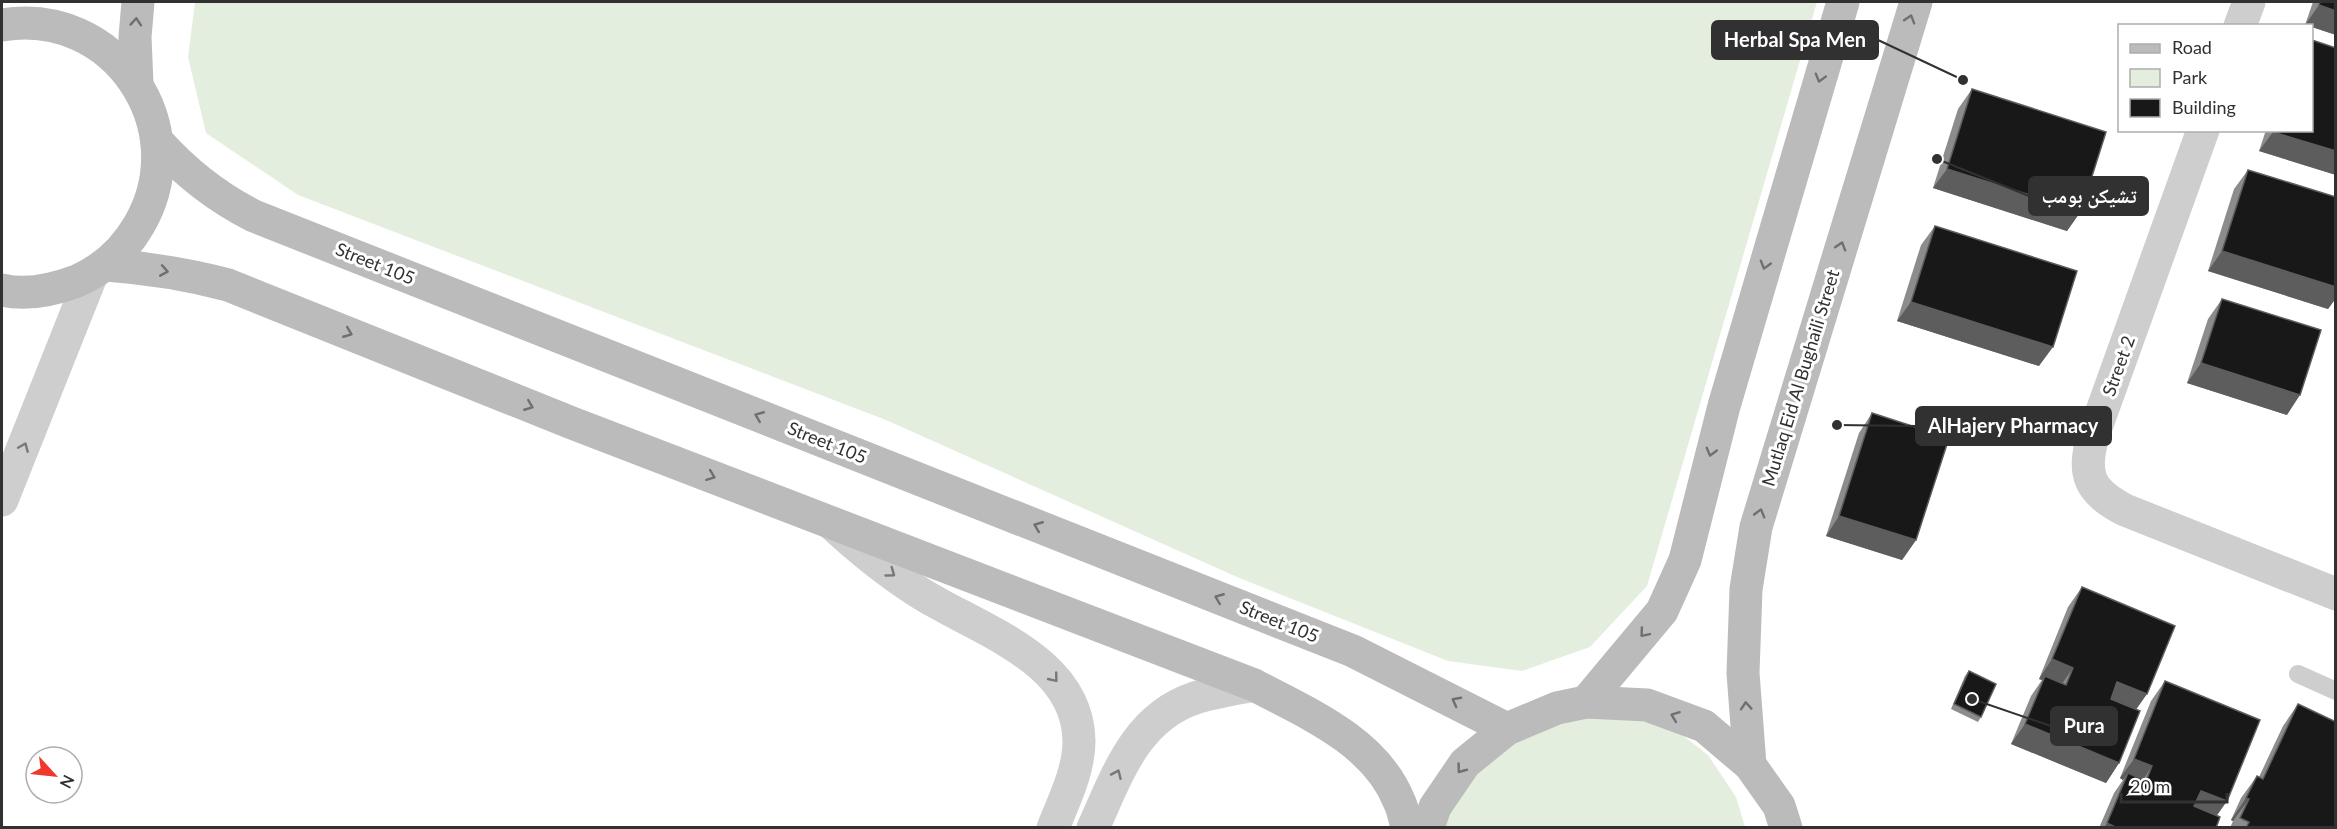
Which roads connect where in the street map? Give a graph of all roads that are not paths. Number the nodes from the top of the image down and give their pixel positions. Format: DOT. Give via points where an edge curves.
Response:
graph roads {
  1 [pos="138,2"];
  2 [pos="1843,2"];
  3 [pos="1916,2"];
  4 [pos="2249,2"];
  5 [pos="15,16"];
  6 [pos="2241,24"];
  7 [pos="137,84"];
  8 [pos="2202,132"];
  9 [pos="158,142"];
  10 [pos="99,270"];
  11 [pos="2,290"];
  12 [pos="3,494"];
  13 [pos="830,522"];
  14 [pos="2336,594"];
  15 [pos="2298,674"];
  16 [pos="1254,685"];
  17 [pos="2336,691"];
  18 [pos="1586,702"];
  19 [pos="1507,729"];
  20 [pos="1750,765"];
  21 [pos="1053,828"];
  22 [pos="1093,828"];
  23 [pos="1407,828"];
  24 [pos="1428,828"];
  25 [pos="1786,828"];
  7 -- 1 [label="street, one-way"];
  2 -- 18 [label="street, one-way" via="1724,406 1684,560 1662,611"];
  20 -- 3 [label="street, Mutlaq Eid Al Bughaili Street, one-way" via="1743,673 1746,589 1756,527"];
  4 -- 6 [label="street"];
  5 -- 7 [label="street" via="83,36 113,56"];
  7 -- 9 [label="street" via="151,111"];
  8 -- 14 [label="street, Street 2" via="2093,436 2087,458 2091,481 2104,499 2125,510"];
  9 -- 10 [label="street" via="157,177 148,210 130,241"];
  19 -- 9 [label="street, Street 105, one-way" via="1353,651 254,216 209,190 181,168"];
  10 -- 11 [label="street" via="54,290"];
  12 -- 10 [label="street, one-way"];
  10 -- 13 [label="street, one-way" via="151,268 228,285"];
  13 -- 16 [label="street"];
  13 -- 21 [label="street, one-way" via="917,591 1035,659 1053,675 1075,716 1079,740 1077,763"];
  15 -- 17 [label="lane"];
  22 -- 16 [label="street, one-way" via="1125,758 1154,721 1195,698"];
  16 -- 23 [label="street" via="1354,742 1399,799"];
  18 -- 19 [label="street" via="1557,708"];
  20 -- 18 [label="street, one-way" via="1704,726 1647,705"];
  19 -- 24 [label="street, one-way" via="1465,763 1435,807"];
  20 -- 25 [label="street" via="1779,806"];
}
